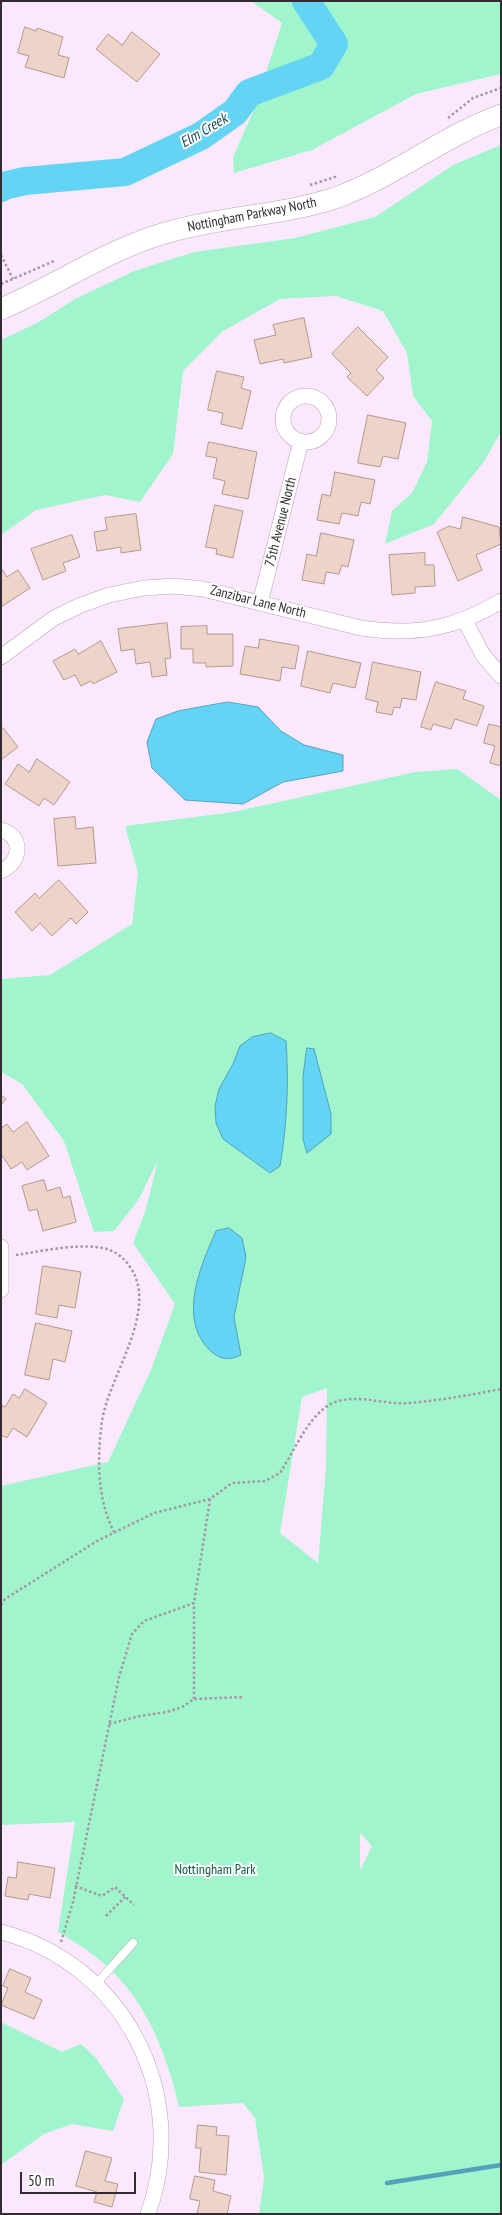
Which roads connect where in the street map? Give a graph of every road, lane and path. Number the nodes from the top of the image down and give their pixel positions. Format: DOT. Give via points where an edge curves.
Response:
graph roads {
  1 [pos="501,88"];
  2 [pos="501,115"];
  3 [pos="445,122"];
  4 [pos="339,176"];
  5 [pos="304,188"];
  6 [pos="1,255"];
  7 [pos="62,258"];
  8 [pos="13,279"];
  9 [pos="1,284"];
  10 [pos="1,309"];
  11 [pos="301,441"];
  12 [pos="501,601"];
  13 [pos="260,603"];
  14 [pos="465,621"];
  15 [pos="1,657"];
  16 [pos="501,676"];
  17 [pos="1,830"];
  18 [pos="1,871"];
  19 [pos="2,1252"];
  20 [pos="1,1290"];
  21 [pos="501,1389"];
  22 [pos="210,1499"];
  23 [pos="114,1532"];
  24 [pos="194,1602"];
  25 [pos="1,1605"];
  26 [pos="243,1697"];
  27 [pos="194,1699"];
  28 [pos="109,1724"];
  29 [pos="75,1886"];
  30 [pos="125,1897"];
  31 [pos="134,1905"];
  32 [pos="106,1916"];
  33 [pos="1,1932"];
  34 [pos="133,1943"];
  35 [pos="56,1954"];
  36 [pos="96,1984"];
  37 [pos="148,2214"];
  1 -- 3 [label="path" via="473,98"];
  2 -- 10 [label="street, Nottingham Parkway North" via="335,198 193,226 144,240 104,256"];
  4 -- 5 [label="path"];
  6 -- 8 [label="path"];
  7 -- 8 [label="path"];
  8 -- 9 [label="path"];
  11 -- 13 [label="street, 75th Avenue North"];
  12 -- 14 [label="street, Zanzibar Lane North"];
  13 -- 14 [label="street, Zanzibar Lane North" via="384,632 408,632"];
  13 -- 15 [label="street, Zanzibar Lane North" via="203,589 172,586 109,595 54,618"];
  14 -- 16 [label="street" via="482,655"];
  17 -- 18 [label="street" via="12,836 18,852 12,865"];
  19 -- 20 [label="street"];
  19 -- 23 [label="path" via="102,1248 124,1259 137,1276 140,1306 102,1420 100,1487 107,1518"];
  21 -- 22 [label="path" via="452,1399 407,1403 353,1398 336,1402 322,1410 280,1473 265,1481 232,1483"];
  22 -- 23 [label="path" via="154,1513"];
  22 -- 24 [label="path"];
  23 -- 25 [label="path" via="5,1599"];
  24 -- 27 [label="path"];
  24 -- 28 [label="path" via="136,1627 119,1677"];
  26 -- 27 [label="path"];
  27 -- 28 [label="path" via="167,1712"];
  28 -- 29 [label="path"];
  29 -- 30 [label="path" via="102,1896 115,1888"];
  29 -- 35 [label="path" via="68,1922"];
  30 -- 31 [label="path"];
  30 -- 32 [label="path"];
  33 -- 35 [label="street"];
  34 -- 36 [label="lane"];
  35 -- 36 [label="street"];
  36 -- 37 [label="street" via="142,2048 157,2096 161,2120 161,2163"];
}
